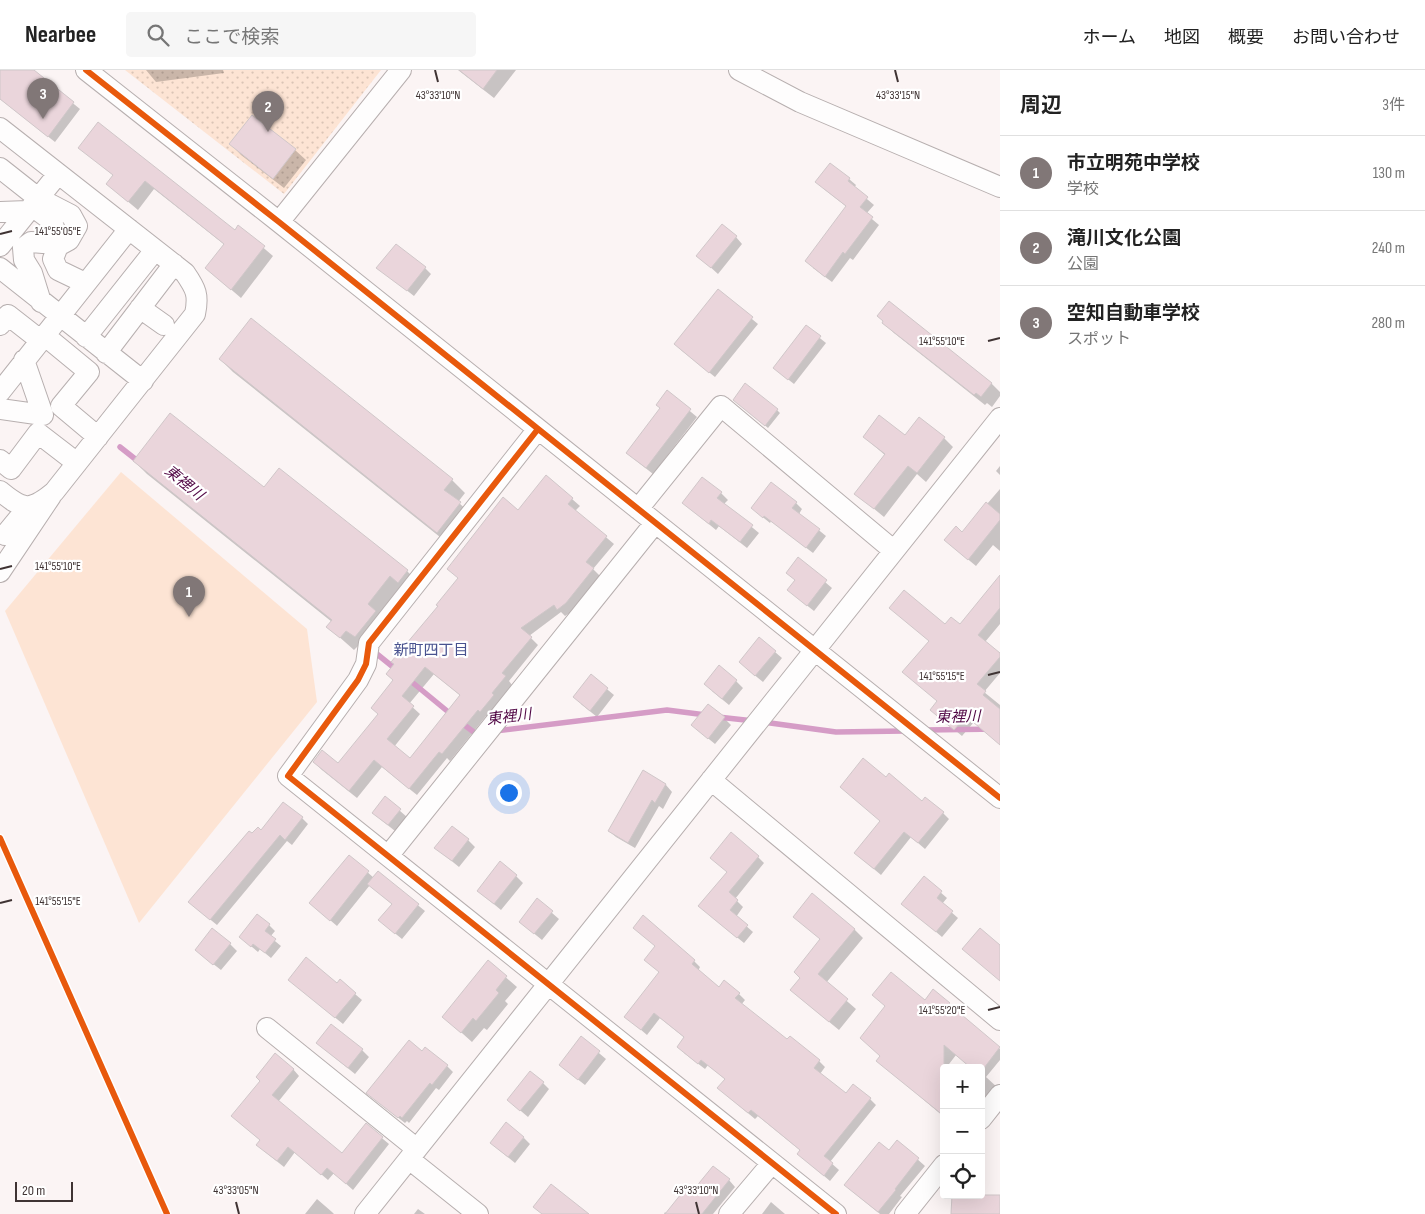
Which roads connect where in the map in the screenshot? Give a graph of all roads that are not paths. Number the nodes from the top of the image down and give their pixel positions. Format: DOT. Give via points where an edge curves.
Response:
graph roads {
  1 [pos="86,70"];
  2 [pos="401,70"];
  3 [pos="739,70"];
  4 [pos="0,128"];
  5 [pos="2,174"];
  6 [pos="58,174"];
  7 [pos="1000,186"];
  8 [pos="33,205"];
  9 [pos="0,212"];
  10 [pos="279,222"];
  11 [pos="129,229"];
  12 [pos="0,246"];
  13 [pos="155,250"];
  14 [pos="174,264"];
  15 [pos="0,268"];
  16 [pos="85,284"];
  17 [pos="41,302"];
  18 [pos="140,308"];
  19 [pos="59,316"];
  20 [pos="0,325"];
  21 [pos="164,325"];
  22 [pos="86,337"];
  23 [pos="42,338"];
  24 [pos="106,353"];
  25 [pos="24,360"];
  26 [pos="143,382"];
  27 [pos="0,391"];
  28 [pos="0,409"];
  29 [pos="1000,418"];
  30 [pos="538,429"];
  31 [pos="98,437"];
  32 [pos="0,460"];
  33 [pos="77,464"];
  34 [pos="0,491"];
  35 [pos="54,492"];
  36 [pos="28,506"];
  37 [pos="638,509"];
  38 [pos="655,523"];
  39 [pos="2,533"];
  40 [pos="893,550"];
  41 [pos="0,554"];
  42 [pos="0,572"];
  43 [pos="816,650"];
  44 [pos="711,780"];
  45 [pos="1000,798"];
  46 [pos="388,856"];
  47 [pos="548,985"];
  48 [pos="1000,1020"];
  49 [pos="267,1028"];
  50 [pos="1000,1095"];
  51 [pos="985,1114"];
  52 [pos="413,1154"];
  53 [pos="772,1163"];
  54 [pos="940,1171"];
  55 [pos="365,1214"];
  56 [pos="478,1214"];
  57 [pos="729,1214"];
  58 [pos="836,1214"];
  59 [pos="905,1214"];
  1 -- 10 [label="street"];
  2 -- 10 [label="street"];
  3 -- 7 [label="street" via="800,102"];
  4 -- 6 [label="street"];
  5 -- 8 [label="street"];
  6 -- 8 [label="street"];
  6 -- 11 [label="street"];
  8 -- 9 [label="street"];
  8 -- 12 [label="street"];
  8 -- 16 [label="street" via="71,215 77,226 69,240 58,246 53,259 58,270"];
  8 -- 17 [label="street" via="54,227 52,237 43,243 31,242 23,248 24,260 32,273"];
  10 -- 30 [label="street"];
  11 -- 13 [label="street"];
  11 -- 16 [label="street"];
  13 -- 14 [label="street"];
  13 -- 22 [label="street"];
  14 -- 18 [label="street"];
  14 -- 26 [label="street" via="196,289 195,314"];
  15 -- 17 [label="street"];
  16 -- 19 [label="street"];
  17 -- 19 [label="street"];
  18 -- 21 [label="street"];
  18 -- 24 [label="street"];
  19 -- 22 [label="street"];
  19 -- 23 [label="street"];
  20 -- 23 [label="street" via="8,315"];
  22 -- 24 [label="street"];
  23 -- 25 [label="street"];
  23 -- 31 [label="street" via="89,372 61,406"];
  24 -- 26 [label="street"];
  25 -- 27 [label="street"];
  25 -- 28 [label="street" via="43,415"];
  26 -- 31 [label="street"];
  29 -- 40 [label="street"];
  30 -- 37 [label="street"];
  30 -- 46 [label="street" via="369,643 366,664 358,680 288,776"];
  31 -- 33 [label="street"];
  32 -- 33 [label="street" via="11,469 38,433"];
  33 -- 35 [label="street"];
  34 -- 36 [label="street" via="17,505"];
  35 -- 36 [label="street" via="41,503"];
  35 -- 42 [label="street"];
  36 -- 39 [label="street"];
  37 -- 38 [label="street"];
  37 -- 40 [label="street" via="721,406"];
  38 -- 43 [label="street"];
  38 -- 46 [label="street"];
  39 -- 41 [label="street" via="7,543"];
  40 -- 43 [label="street"];
  43 -- 44 [label="street"];
  43 -- 45 [label="street"];
  44 -- 47 [label="street"];
  44 -- 48 [label="street"];
  46 -- 47 [label="street"];
  47 -- 52 [label="street"];
  47 -- 53 [label="street"];
  49 -- 52 [label="street"];
  50 -- 51 [label="street"];
  52 -- 55 [label="street"];
  52 -- 56 [label="street"];
  53 -- 57 [label="street"];
  53 -- 58 [label="street"];
  54 -- 59 [label="street"];
}
